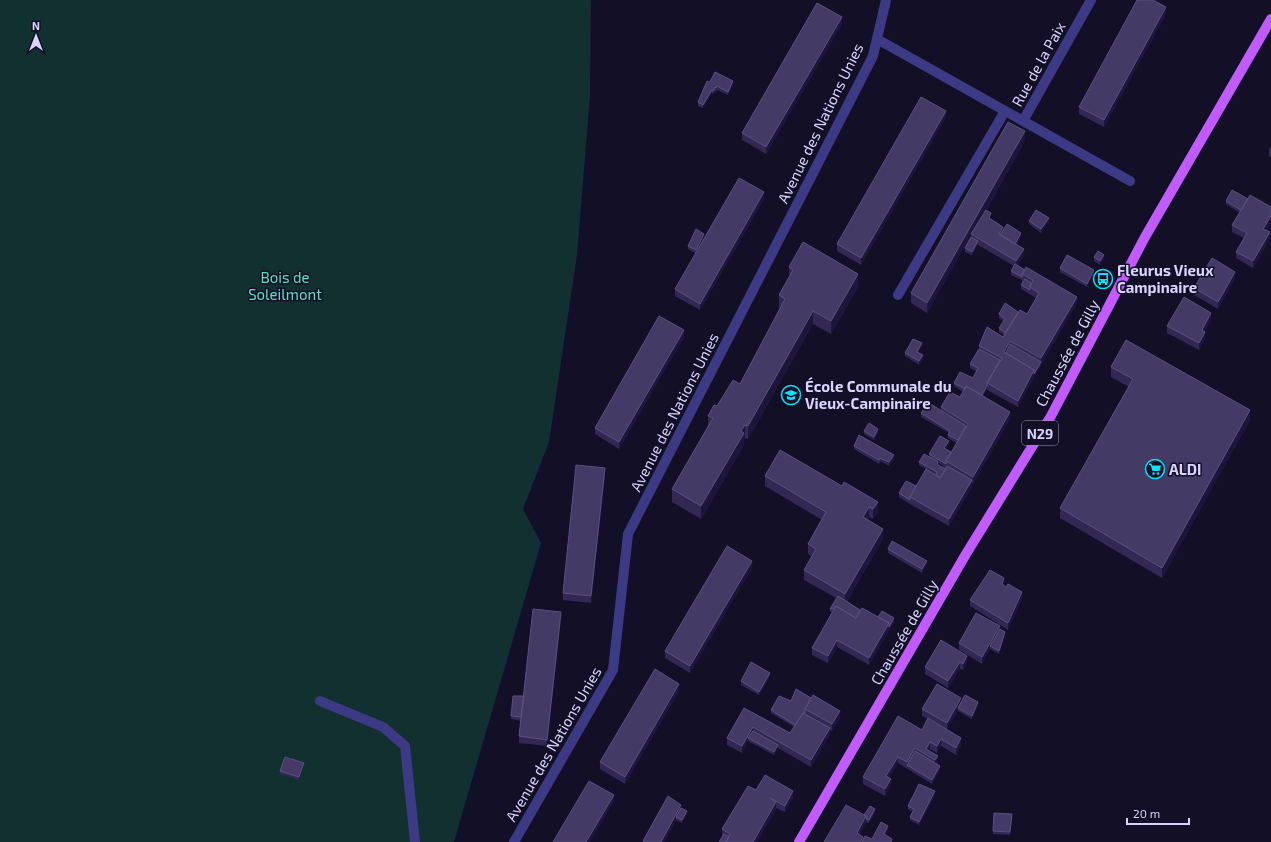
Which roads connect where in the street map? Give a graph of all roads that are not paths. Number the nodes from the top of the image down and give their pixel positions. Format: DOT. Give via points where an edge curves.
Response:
graph roads {
  1 [pos="886,0"];
  2 [pos="1091,0"];
  3 [pos="1271,19"];
  4 [pos="877,39"];
  5 [pos="1005,111"];
  6 [pos="1024,121"];
  7 [pos="1130,181"];
  8 [pos="898,294"];
  9 [pos="320,701"];
  10 [pos="415,842"];
  11 [pos="514,842"];
  12 [pos="799,842"];
  1 -- 4 [label="street, Avenue des Nations Unies"];
  2 -- 6 [label="street, Rue de la Paix"];
  3 -- 12 [label="main road, Chaussée de Gilly / N29" via="1145,237 1051,416 966,554"];
  4 -- 5 [label="street"];
  4 -- 11 [label="street, Avenue des Nations Unies" via="873,56 628,534 613,670"];
  5 -- 6 [label="street"];
  5 -- 8 [label="street"];
  6 -- 7 [label="street"];
  9 -- 10 [label="street" via="383,727 404,746"];
}
